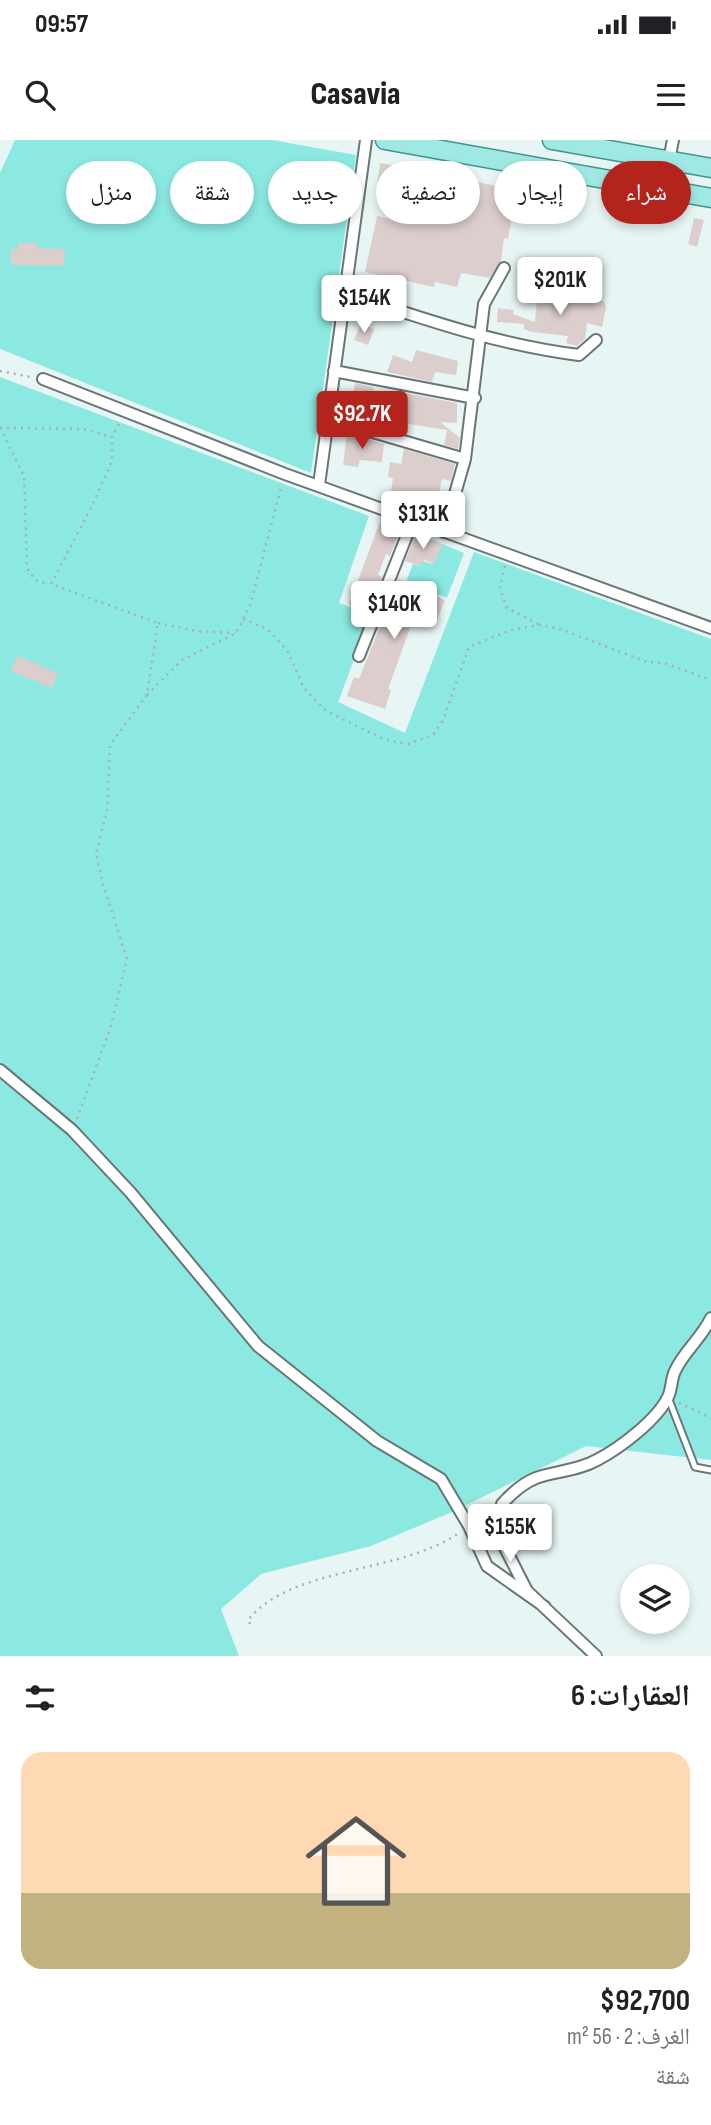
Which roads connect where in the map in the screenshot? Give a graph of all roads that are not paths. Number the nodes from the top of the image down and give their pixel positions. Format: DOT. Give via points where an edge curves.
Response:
graph roads {
  1 [pos="366,140"];
  2 [pos="385,140"];
  3 [pos="552,140"];
  4 [pos="673,140"];
  5 [pos="610,145"];
  6 [pos="669,160"];
  7 [pos="711,168"];
  8 [pos="711,198"];
  9 [pos="504,268"];
  10 [pos="345,293"];
  11 [pos="479,337"];
  12 [pos="596,340"];
  13 [pos="334,371"];
  14 [pos="43,379"];
  15 [pos="475,398"];
  16 [pos="328,419"];
  17 [pos="465,459"];
  18 [pos="319,485"];
  19 [pos="413,520"];
  20 [pos="444,532"];
  21 [pos="711,628"];
  22 [pos="359,656"];
  23 [pos="0,1070"];
  24 [pos="711,1318"];
  25 [pos="668,1397"];
  26 [pos="711,1470"];
  27 [pos="545,1608"];
  28 [pos="596,1656"];
  1 -- 10 [label="street"];
  2 -- 8 [label="main road"];
  3 -- 5 [label="main road"];
  4 -- 6 [label="street"];
  5 -- 6 [label="main road"];
  6 -- 7 [label="main road"];
  9 -- 11 [label="street" via="484,304"];
  10 -- 11 [label="street"];
  10 -- 13 [label="street"];
  11 -- 12 [label="street" via="579,355"];
  11 -- 15 [label="street"];
  13 -- 15 [label="street"];
  13 -- 16 [label="street"];
  14 -- 18 [label="street"];
  15 -- 17 [label="street"];
  16 -- 17 [label="street"];
  16 -- 18 [label="street"];
  17 -- 20 [label="street"];
  18 -- 19 [label="street"];
  19 -- 20 [label="street"];
  19 -- 22 [label="street"];
  20 -- 21 [label="street"];
  23 -- 27 [label="street" via="72,1130 131,1193 258,1346 377,1441 441,1479 487,1566"];
  24 -- 25 [label="street" via="703,1336 674,1372"];
  25 -- 26 [label="lane" via="695,1467"];
  25 -- 27 [label="street" via="636,1435 597,1461 536,1478 502,1504 501,1540 527,1591"];
  27 -- 28 [label="street"];
}
